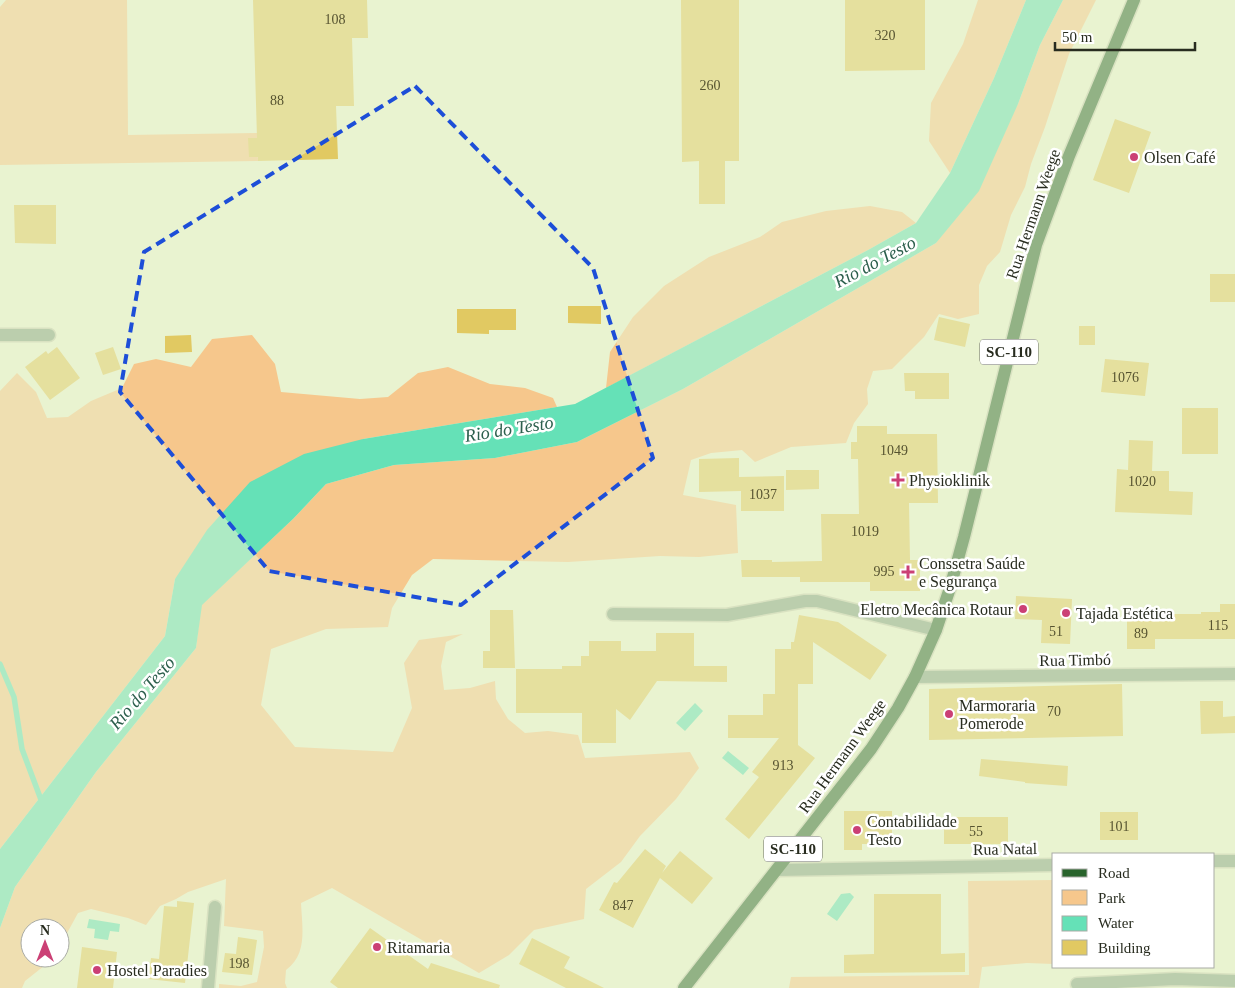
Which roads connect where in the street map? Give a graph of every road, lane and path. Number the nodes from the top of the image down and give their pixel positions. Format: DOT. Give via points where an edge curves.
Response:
graph roads {
  1 [pos="1134,0"];
  2 [pos="0,335"];
  3 [pos="49,335"];
  4 [pos="613,614"];
  5 [pos="936,630"];
  6 [pos="1235,674"];
  7 [pos="915,677"];
  8 [pos="1215,861"];
  9 [pos="1235,861"];
  10 [pos="1052,864"];
  11 [pos="777,870"];
  12 [pos="216,907"];
  13 [pos="1235,981"];
  14 [pos="1077,984"];
  15 [pos="208,988"];
  16 [pos="684,988"];
  1 -- 5 [label="main road, Rua Hermann Weege / SC-110" via="1036,245 966,528"];
  2 -- 3 [label="street"];
  4 -- 5 [label="street" via="727,616 805,600"];
  5 -- 7 [label="main road, Rua Hermann Weege / SC-110"];
  6 -- 7 [label="street, Rua Timbó"];
  7 -- 11 [label="main road, Rua Hermann Weege / SC-110" via="872,749"];
  8 -- 9 [label="street"];
  10 -- 11 [label="street, Rua Natal"];
  11 -- 16 [label="main road, Rua Hermann Weege / SC-110"];
  12 -- 15 [label="street"];
  13 -- 14 [label="street" via="1175,979"];
}
